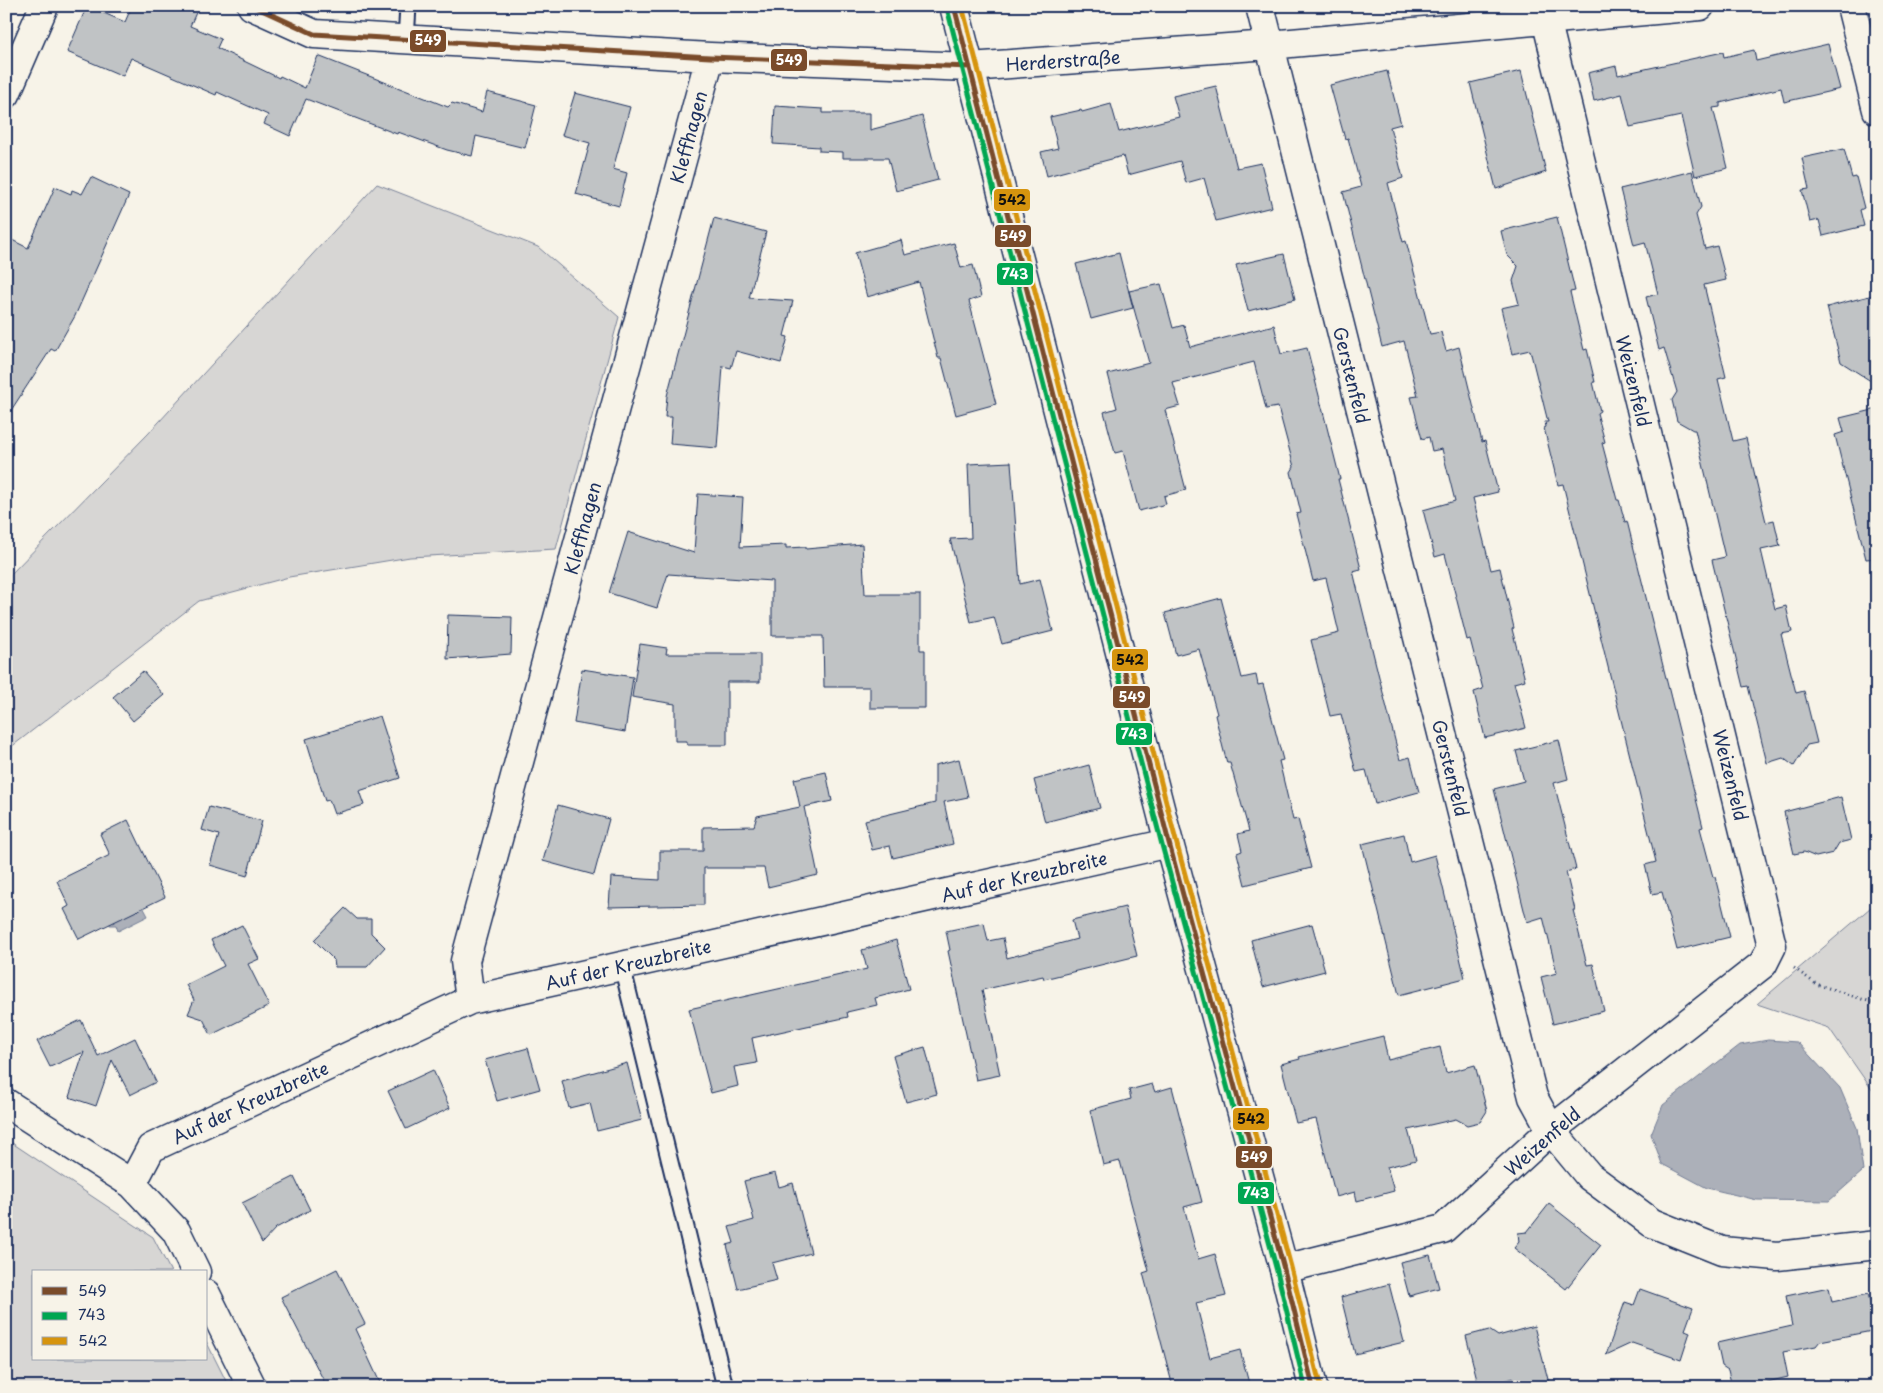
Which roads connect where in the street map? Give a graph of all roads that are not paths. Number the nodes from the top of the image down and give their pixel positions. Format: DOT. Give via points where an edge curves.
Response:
graph roads {
  1 [pos="44,6"];
  2 [pos="252,6"];
  3 [pos="408,6"];
  4 [pos="954,6"];
  5 [pos="1260,6"];
  6 [pos="1700,6"];
  7 [pos="1851,6"];
  8 [pos="1546,19"];
  9 [pos="406,40"];
  10 [pos="1269,45"];
  11 [pos="710,57"];
  12 [pos="970,67"];
  13 [pos="6,94"];
  14 [pos="1877,110"];
  15 [pos="1169,843"];
  16 [pos="622,966"];
  17 [pos="470,1000"];
  18 [pos="6,1103"];
  19 [pos="1552,1130"];
  20 [pos="132,1184"];
  21 [pos="1877,1244"];
  22 [pos="1284,1269"];
  23 [pos="195,1270"];
  24 [pos="208,1298"];
  25 [pos="252,1387"];
  26 [pos="725,1387"];
  27 [pos="1313,1387"];
  1 -- 13 [label="street"];
  2 -- 9 [label="street, Herderstraße" via="314,34"];
  3 -- 9 [label="lane"];
  4 -- 12 [label="street"];
  5 -- 10 [label="street, Gerstenfeld"];
  6 -- 8 [label="street, Herderstraße"];
  7 -- 14 [label="street"];
  8 -- 10 [label="street, Herderstraße"];
  8 -- 19 [label="street, Weizenfeld" via="1772,946 1763,964"];
  9 -- 11 [label="street, Herderstraße"];
  10 -- 12 [label="street, Herderstraße"];
  10 -- 19 [label="street, Gerstenfeld" via="1533,1096"];
  11 -- 12 [label="street, Herderstraße"];
  11 -- 17 [label="street, Kleffhagen" via="465,961"];
  12 -- 15 [label="street"];
  15 -- 16 [label="street, Auf der Kreuzbreite"];
  15 -- 22 [label="street"];
  16 -- 17 [label="street, Auf der Kreuzbreite"];
  16 -- 26 [label="lane"];
  17 -- 20 [label="street, Auf der Kreuzbreite" via="151,1148"];
  18 -- 20 [label="street"];
  19 -- 21 [label="street, Gerstenfeld" via="1589,1176 1652,1223 1722,1251 1777,1256"];
  19 -- 22 [label="street, Weizenfeld" via="1443,1229"];
  20 -- 23 [label="street" via="176,1231"];
  22 -- 27 [label="street"];
  24 -- 25 [label="street"];
}
